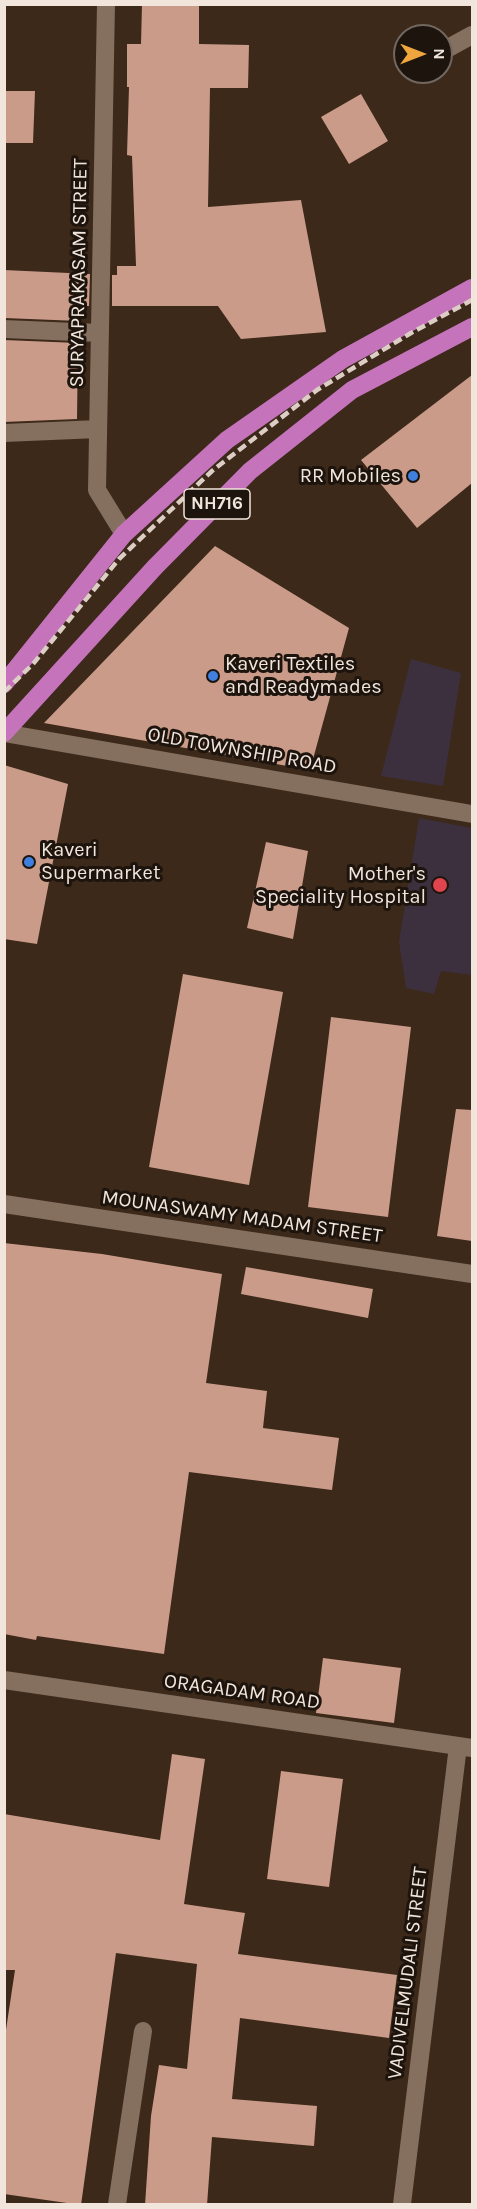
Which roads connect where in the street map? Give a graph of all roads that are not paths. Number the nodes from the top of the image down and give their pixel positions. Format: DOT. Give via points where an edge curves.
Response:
graph roads {
  1 [pos="106,4"];
  2 [pos="472,35"];
  3 [pos="453,45"];
  4 [pos="472,288"];
  5 [pos="472,327"];
  6 [pos="4,329"];
  7 [pos="100,333"];
  8 [pos="98,429"];
  9 [pos="4,433"];
  10 [pos="124,534"];
  11 [pos="4,684"];
  12 [pos="4,733"];
  13 [pos="472,814"];
  14 [pos="4,1204"];
  15 [pos="472,1274"];
  16 [pos="4,1680"];
  17 [pos="465,1747"];
  18 [pos="143,2031"];
  19 [pos="117,2205"];
  20 [pos="402,2205"];
  1 -- 7 [label="street, SURYAPRAKASAM STREET"];
  2 -- 3 [label="street"];
  4 -- 10 [label="highway, NH716" via="343,359 237,433"];
  5 -- 12 [label="highway, NH716" via="352,390 250,471 155,567"];
  6 -- 7 [label="street"];
  7 -- 8 [label="street, SURYAPRAKASAM STREET"];
  8 -- 9 [label="street"];
  8 -- 10 [label="street, SURYAPRAKASAM STREET" via="97,490"];
  10 -- 11 [label="highway, NH716"];
  12 -- 13 [label="street, OLD TOWNSHIP ROAD"];
  14 -- 15 [label="street, MOUNASWAMY MADAM STREET"];
  16 -- 17 [label="street, ORAGADAM ROAD"];
  17 -- 20 [label="street, VADIVELMUDALI STREET"];
  18 -- 19 [label="street"];
}
